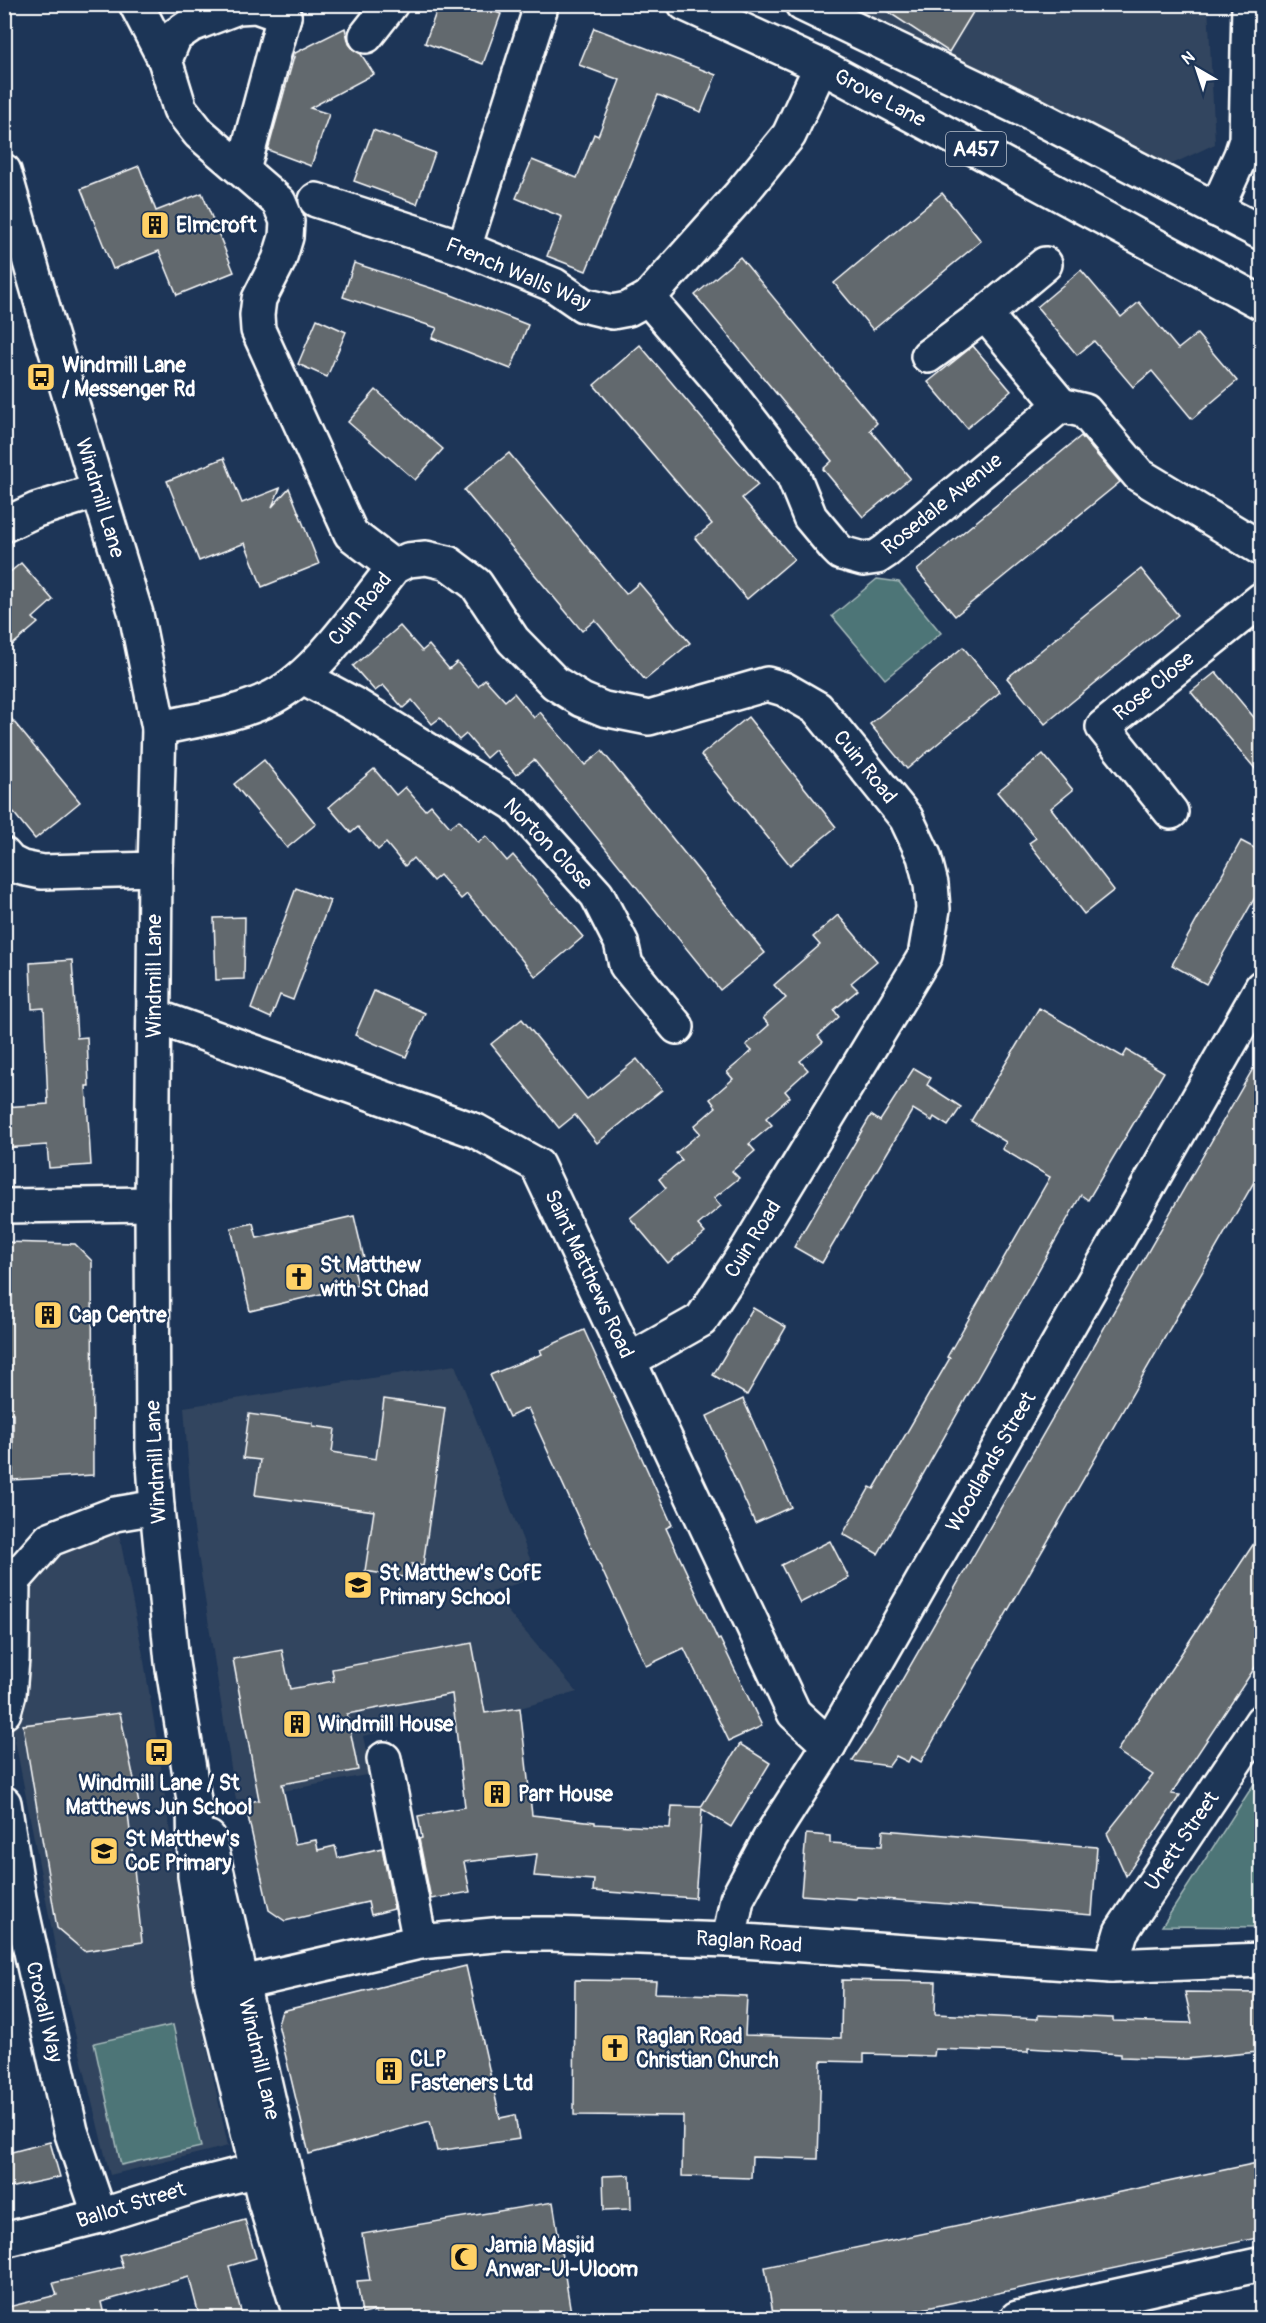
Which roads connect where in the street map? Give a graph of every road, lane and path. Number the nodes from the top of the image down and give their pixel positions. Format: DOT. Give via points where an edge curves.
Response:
graph roads {
  1 [pos="136,4"];
  2 [pos="535,4"];
  3 [pos="685,4"];
  4 [pos="802,4"];
  5 [pos="1249,4"];
  6 [pos="282,10"];
  7 [pos="165,60"];
  8 [pos="821,66"];
  9 [pos="4,171"];
  10 [pos="243,171"];
  11 [pos="296,200"];
  12 [pos="1216,210"];
  13 [pos="1262,233"];
  14 [pos="464,248"];
  15 [pos="1045,264"];
  16 [pos="648,298"];
  17 [pos="1262,303"];
  18 [pos="985,314"];
  19 [pos="928,356"];
  20 [pos="1061,405"];
  21 [pos="97,491"];
  22 [pos="4,525"];
  23 [pos="1262,549"];
  24 [pos="394,567"];
  25 [pos="1262,598"];
  26 [pos="303,677"];
  27 [pos="159,728"];
  28 [pos="1171,812"];
  29 [pos="4,855"];
  30 [pos="155,868"];
  31 [pos="1262,987"];
  32 [pos="154,1016"];
  33 [pos="677,1027"];
  34 [pos="152,1204"];
  35 [pos="4,1206"];
  36 [pos="630,1360"];
  37 [pos="157,1507"];
  38 [pos="4,1712"];
  39 [pos="1262,1721"];
  40 [pos="829,1745"];
  41 [pos="384,1759"];
  42 [pos="4,1803"];
  43 [pos="729,1940"];
  44 [pos="420,1942"];
  45 [pos="1262,1960"];
  46 [pos="1111,1966"];
  47 [pos="226,1984"];
  48 [pos="269,2102"];
  49 [pos="257,2169"];
  50 [pos="288,2183"];
  51 [pos="100,2216"];
  52 [pos="4,2240"];
  53 [pos="1262,2264"];
  54 [pos="1025,2318"];
  55 [pos="300,2319"];
  56 [pos="323,2319"];
  1 -- 7 [label="street, French Walls Way"];
  2 -- 14 [label="street" via="540,10"];
  3 -- 8 [label="street, Grove Lane / A457"];
  4 -- 12 [label="street, A457" via="1032,114"];
  5 -- 12 [label="street" via="1246,140"];
  6 -- 7 [label="street" via="238,7 192,26 175,36"];
  6 -- 10 [label="street"];
  7 -- 10 [label="street, French Walls Way" via="180,109 199,132"];
  8 -- 16 [label="street, French Walls Way" via="789,135"];
  8 -- 17 [label="street, Grove Lane / A457"];
  9 -- 21 [label="street, Windmill Lane"];
  10 -- 11 [label="street, French Walls Way"];
  11 -- 14 [label="street, French Walls Way"];
  11 -- 24 [label="street" via="279,260 259,299 258,330 351,534"];
  12 -- 13 [label="street, A457"];
  14 -- 16 [label="street, French Walls Way" via="554,285 583,305 612,312 628,309"];
  15 -- 18 [label="street"];
  16 -- 20 [label="street, Rosedale Avenue" via="793,475 810,517 841,553 851,557 877,557 886,551"];
  18 -- 19 [label="street"];
  18 -- 20 [label="street"];
  20 -- 23 [label="street" via="1085,411 1139,475"];
  21 -- 22 [label="street" via="36,510"];
  21 -- 27 [label="street, Windmill Lane" via="136,614"];
  24 -- 26 [label="street, Cuin Road"];
  24 -- 36 [label="street, Cuin Road" via="426,558 447,563 476,584 513,640 555,683 604,709 649,718 747,688 767,684 784,689 817,708 906,818 924,856 933,909 925,956 701,1320"];
  25 -- 28 [label="street, Rose Close" via="1103,727"];
  26 -- 27 [label="street, Cuin Road" via="273,697 230,713"];
  26 -- 33 [label="street, Norton Close" via="515,804 597,895 621,942 626,965"];
  27 -- 30 [label="street, Windmill Lane"];
  29 -- 30 [label="street" via="22,868 42,872"];
  30 -- 32 [label="street, Windmill Lane"];
  31 -- 40 [label="street, Woodlands Street"];
  32 -- 34 [label="street, Windmill Lane"];
  32 -- 36 [label="street, Saint Matthews Road" via="476,1131 537,1165"];
  34 -- 35 [label="street"];
  34 -- 37 [label="street, Windmill Lane" via="153,1449"];
  36 -- 40 [label="street, Saint Matthews Road" via="794,1713"];
  37 -- 38 [label="street" via="115,1514 50,1539 14,1581 12,1659"];
  37 -- 47 [label="street, Windmill Lane" via="172,1662 194,1800 212,1847"];
  39 -- 46 [label="street, Unett Street" via="1121,1932"];
  40 -- 43 [label="street, Woodlands Street" via="736,1899"];
  41 -- 44 [label="street"];
  42 -- 51 [label="street, Croxall Way" via="19,1898 70,2131"];
  43 -- 44 [label="street, Raglan Road" via="504,1934"];
  43 -- 46 [label="street, Raglan Road"];
  44 -- 47 [label="street, Raglan Road"];
  45 -- 46 [label="street, Raglan Road"];
  47 -- 48 [label="street, Windmill Lane"];
  47 -- 49 [label="street, Windmill Lane" via="231,2063"];
  48 -- 49 [label="street" via="258,2117 266,2162"];
  48 -- 50 [label="street, Windmill Lane"];
  49 -- 50 [label="street"];
  49 -- 51 [label="street, Ballot Street"];
  49 -- 55 [label="street, Windmill Lane"];
  50 -- 56 [label="street, Windmill Lane"];
  51 -- 52 [label="street, Ballot Street"];
  53 -- 54 [label="street"];
}
